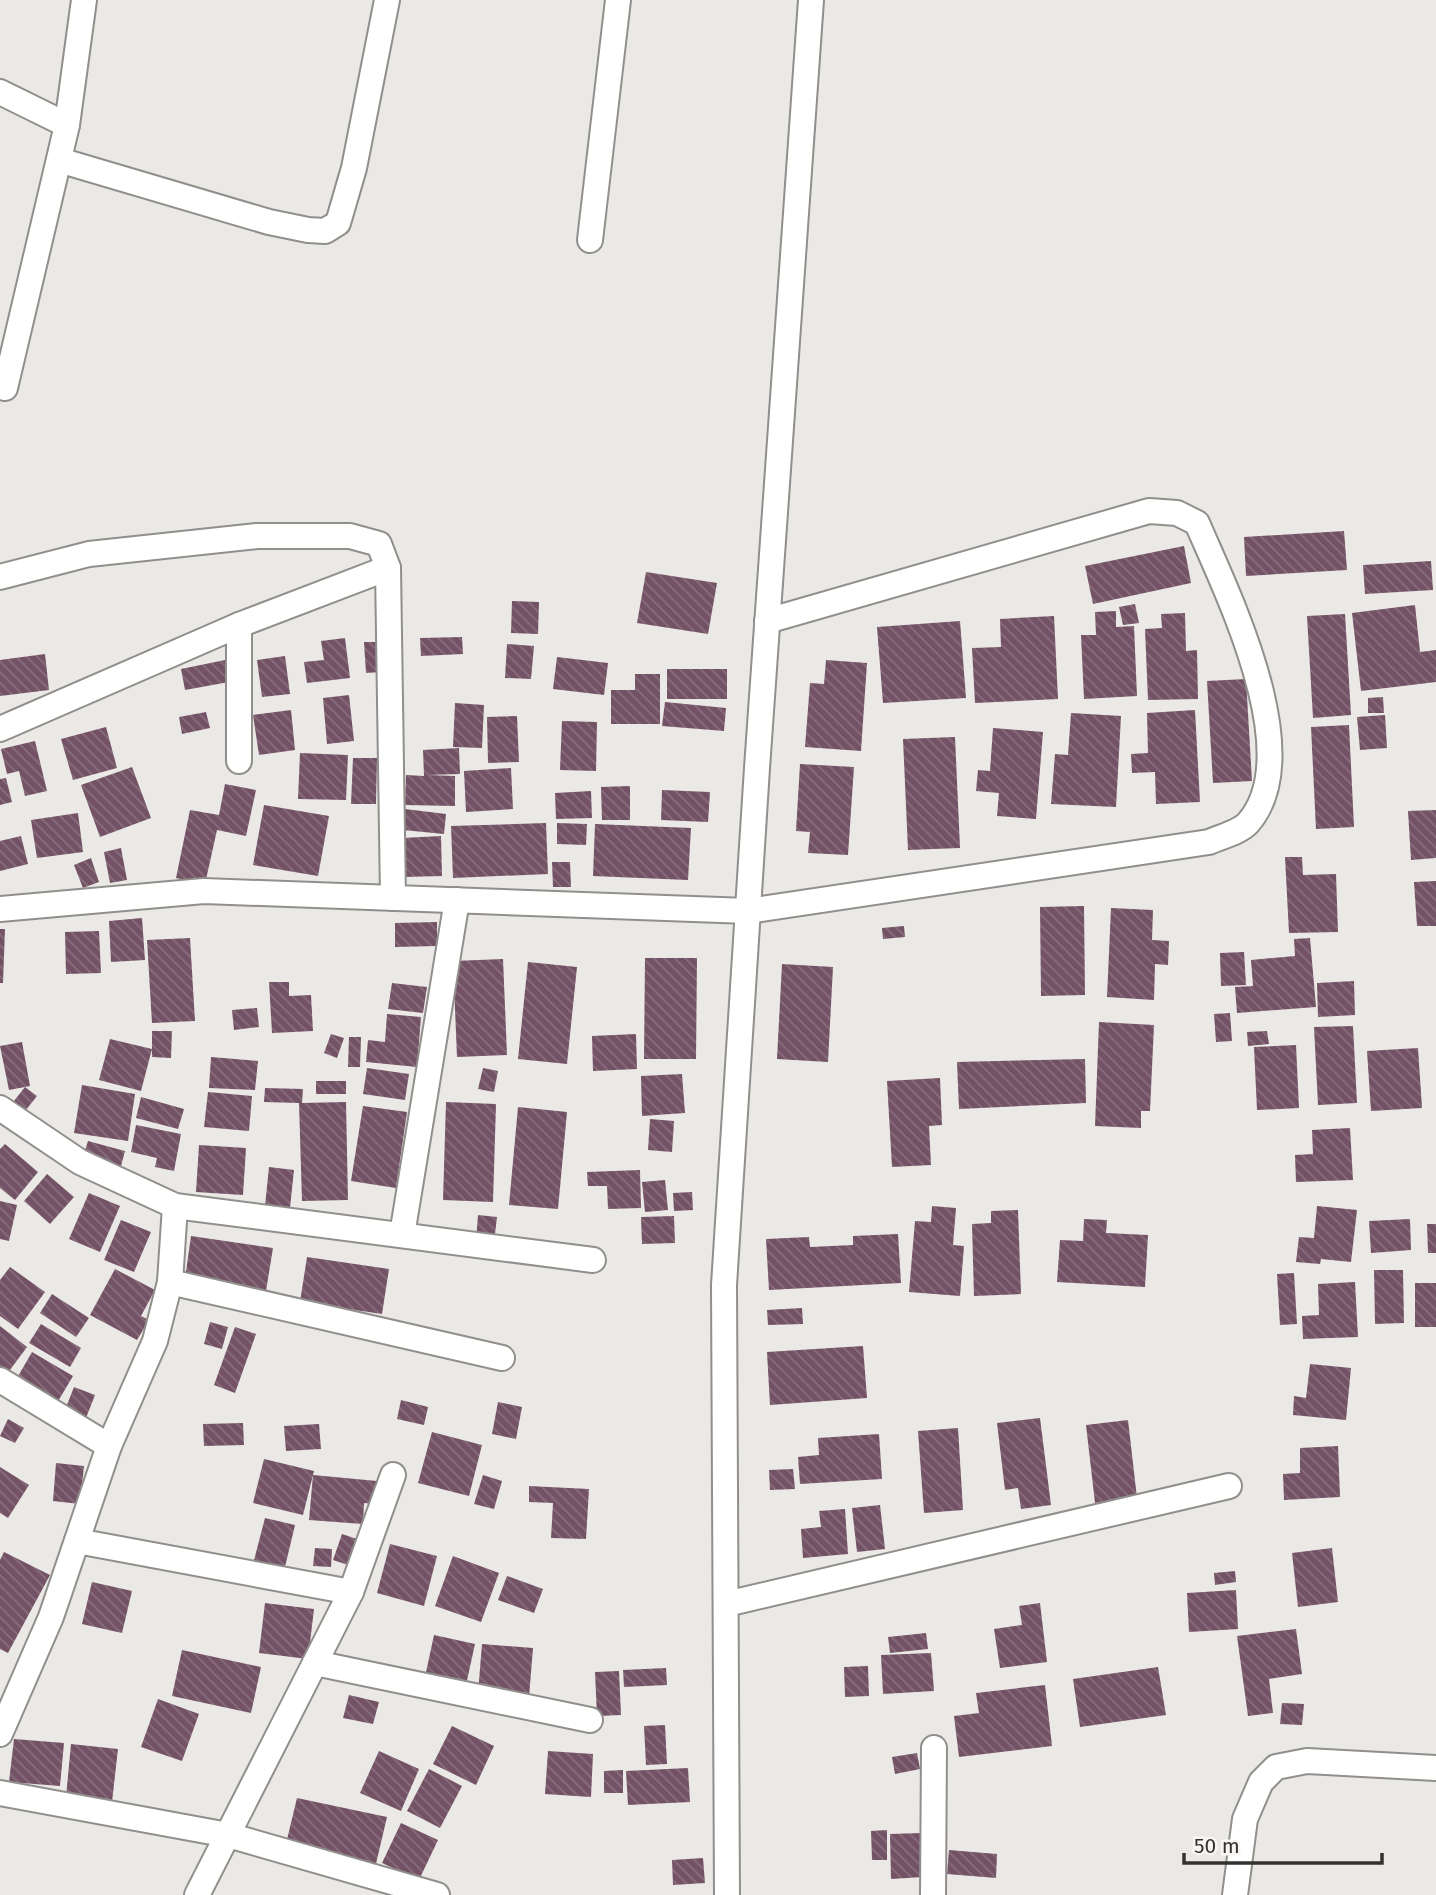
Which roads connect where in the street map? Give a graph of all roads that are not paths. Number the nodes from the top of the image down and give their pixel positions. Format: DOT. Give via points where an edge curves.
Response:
graph roads {
  1 [pos="84,0"];
  2 [pos="387,0"];
  3 [pos="618,0"];
  4 [pos="811,0"];
  5 [pos="0,92"];
  6 [pos="67,125"];
  7 [pos="59,160"];
  8 [pos="590,240"];
  9 [pos="5,388"];
  10 [pos="388,568"];
  11 [pos="0,577"];
  12 [pos="767,621"];
  13 [pos="239,625"];
  14 [pos="0,729"];
  15 [pos="239,761"];
  16 [pos="393,898"];
  17 [pos="457,900"];
  18 [pos="0,909"];
  19 [pos="748,911"];
  20 [pos="0,1108"];
  21 [pos="175,1206"];
  22 [pos="402,1235"];
  23 [pos="593,1260"];
  24 [pos="170,1282"];
  25 [pos="502,1358"];
  26 [pos="0,1380"];
  27 [pos="109,1447"];
  28 [pos="393,1475"];
  29 [pos="1229,1486"];
  30 [pos="77,1541"];
  31 [pos="351,1592"];
  32 [pos="726,1604"];
  33 [pos="316,1663"];
  34 [pos="590,1720"];
  35 [pos="0,1734"];
  36 [pos="934,1748"];
  37 [pos="1436,1768"];
  38 [pos="0,1793"];
  39 [pos="228,1835"];
  40 [pos="197,1895"];
  41 [pos="437,1895"];
  42 [pos="727,1895"];
  43 [pos="933,1895"];
  44 [pos="1234,1895"];
  1 -- 6 [label="street"];
  2 -- 7 [label="street" via="354,167 338,223 325,231 269,222"];
  3 -- 8 [label="street"];
  4 -- 12 [label="street"];
  5 -- 6 [label="street"];
  6 -- 7 [label="street"];
  7 -- 9 [label="street"];
  10 -- 11 [label="street" via="379,544 350,536 257,536 89,554"];
  10 -- 13 [label="street"];
  10 -- 16 [label="street"];
  12 -- 19 [label="street"];
  12 -- 19 [label="street" via="1149,510 1177,513 1197,523 1244,635 1269,726 1270,771 1261,801 1247,824 1209,842"];
  13 -- 14 [label="street"];
  13 -- 15 [label="street"];
  16 -- 17 [label="street"];
  16 -- 18 [label="street" via="204,891"];
  17 -- 19 [label="street"];
  17 -- 22 [label="street"];
  19 -- 32 [label="street" via="724,1284"];
  20 -- 21 [label="street" via="80,1162"];
  21 -- 22 [label="street"];
  21 -- 24 [label="street"];
  22 -- 23 [label="street"];
  24 -- 25 [label="street"];
  24 -- 27 [label="street" via="155,1341"];
  26 -- 27 [label="street"];
  27 -- 30 [label="street"];
  28 -- 31 [label="street"];
  29 -- 32 [label="street"];
  30 -- 31 [label="street"];
  30 -- 35 [label="street" via="51,1617"];
  31 -- 33 [label="street"];
  32 -- 42 [label="street"];
  33 -- 34 [label="street"];
  33 -- 39 [label="street"];
  36 -- 43 [label="street"];
  37 -- 44 [label="street" via="1307,1761 1276,1768 1261,1782 1245,1819"];
  38 -- 39 [label="street"];
  39 -- 40 [label="street"];
  39 -- 41 [label="street"];
}
